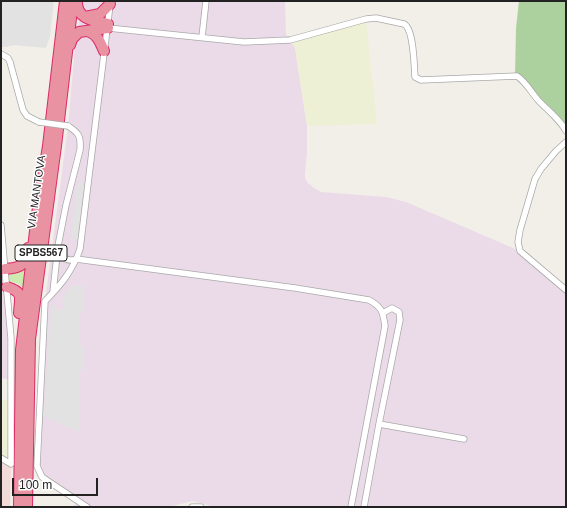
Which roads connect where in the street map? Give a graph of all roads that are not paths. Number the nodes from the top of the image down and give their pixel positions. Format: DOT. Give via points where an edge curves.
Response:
graph roads {
  1 [pos="65,1"];
  2 [pos="73,1"];
  3 [pos="77,1"];
  4 [pos="206,1"];
  5 [pos="111,2"];
  6 [pos="86,17"];
  7 [pos="108,26"];
  8 [pos="88,31"];
  9 [pos="202,38"];
  10 [pos="68,50"];
  11 [pos="104,51"];
  12 [pos="1,54"];
  13 [pos="566,131"];
  14 [pos="566,142"];
  15 [pos="37,214"];
  16 [pos="1,226"];
  17 [pos="58,246"];
  18 [pos="76,260"];
  19 [pos="56,268"];
  20 [pos="5,270"];
  21 [pos="62,283"];
  22 [pos="7,287"];
  23 [pos="566,290"];
  24 [pos="53,292"];
  25 [pos="383,313"];
  26 [pos="22,350"];
  27 [pos="379,424"];
  28 [pos="464,439"];
  29 [pos="1,458"];
  30 [pos="19,507"];
  31 [pos="27,507"];
  32 [pos="87,507"];
  33 [pos="192,507"];
  34 [pos="201,507"];
  35 [pos="351,507"];
  36 [pos="364,507"];
  1 -- 15 [label="highway, VIA MANTOVA / SPBS567" via="48,146"];
  2 -- 10 [label="highway, VIA MANTOVA / SPBS567"];
  3 -- 6 [label="highway" via="78,11"];
  4 -- 9 [label="street"];
  5 -- 6 [label="highway" via="100,14"];
  5 -- 7 [label="street"];
  6 -- 7 [label="highway"];
  7 -- 8 [label="highway"];
  7 -- 9 [label="street"];
  7 -- 11 [label="street"];
  8 -- 10 [label="highway" via="83,30 76,34"];
  8 -- 11 [label="highway" via="100,40"];
  9 -- 13 [label="street" via="244,42 290,40 366,19 376,18 404,24 411,33 417,79 517,76"];
  10 -- 31 [label="highway, VIA MANTOVA / SPBS567" via="30,339"];
  11 -- 18 [label="street" via="82,238"];
  12 -- 17 [label="street, bridge" via="10,62 23,110 27,116 39,122 68,126 80,136 80,150"];
  14 -- 23 [label="street" via="556,150 535,179 518,242 520,250"];
  15 -- 20 [label="highway" via="25,261 22,266"];
  15 -- 26 [label="highway, VIA MANTOVA / SPBS567"];
  16 -- 20 [label="street"];
  17 -- 18 [label="street" via="63,257"];
  17 -- 19 [label="street"];
  18 -- 21 [label="street"];
  18 -- 25 [label="street" via="369,300"];
  19 -- 21 [label="street" via="57,276"];
  19 -- 24 [label="street"];
  20 -- 22 [label="street"];
  21 -- 24 [label="street"];
  22 -- 26 [label="highway" via="19,294"];
  22 -- 29 [label="street" via="11,338 10,464"];
  24 -- 32 [label="street" via="45,301 37,466 42,477"];
  25 -- 27 [label="street" via="392,308 399,312 400,320"];
  25 -- 35 [label="street" via="384,326"];
  26 -- 30 [label="highway, VIA MANTOVA / SPBS567"];
  27 -- 28 [label="street"];
  27 -- 36 [label="street"];
  33 -- 34 [label="street"];
}
